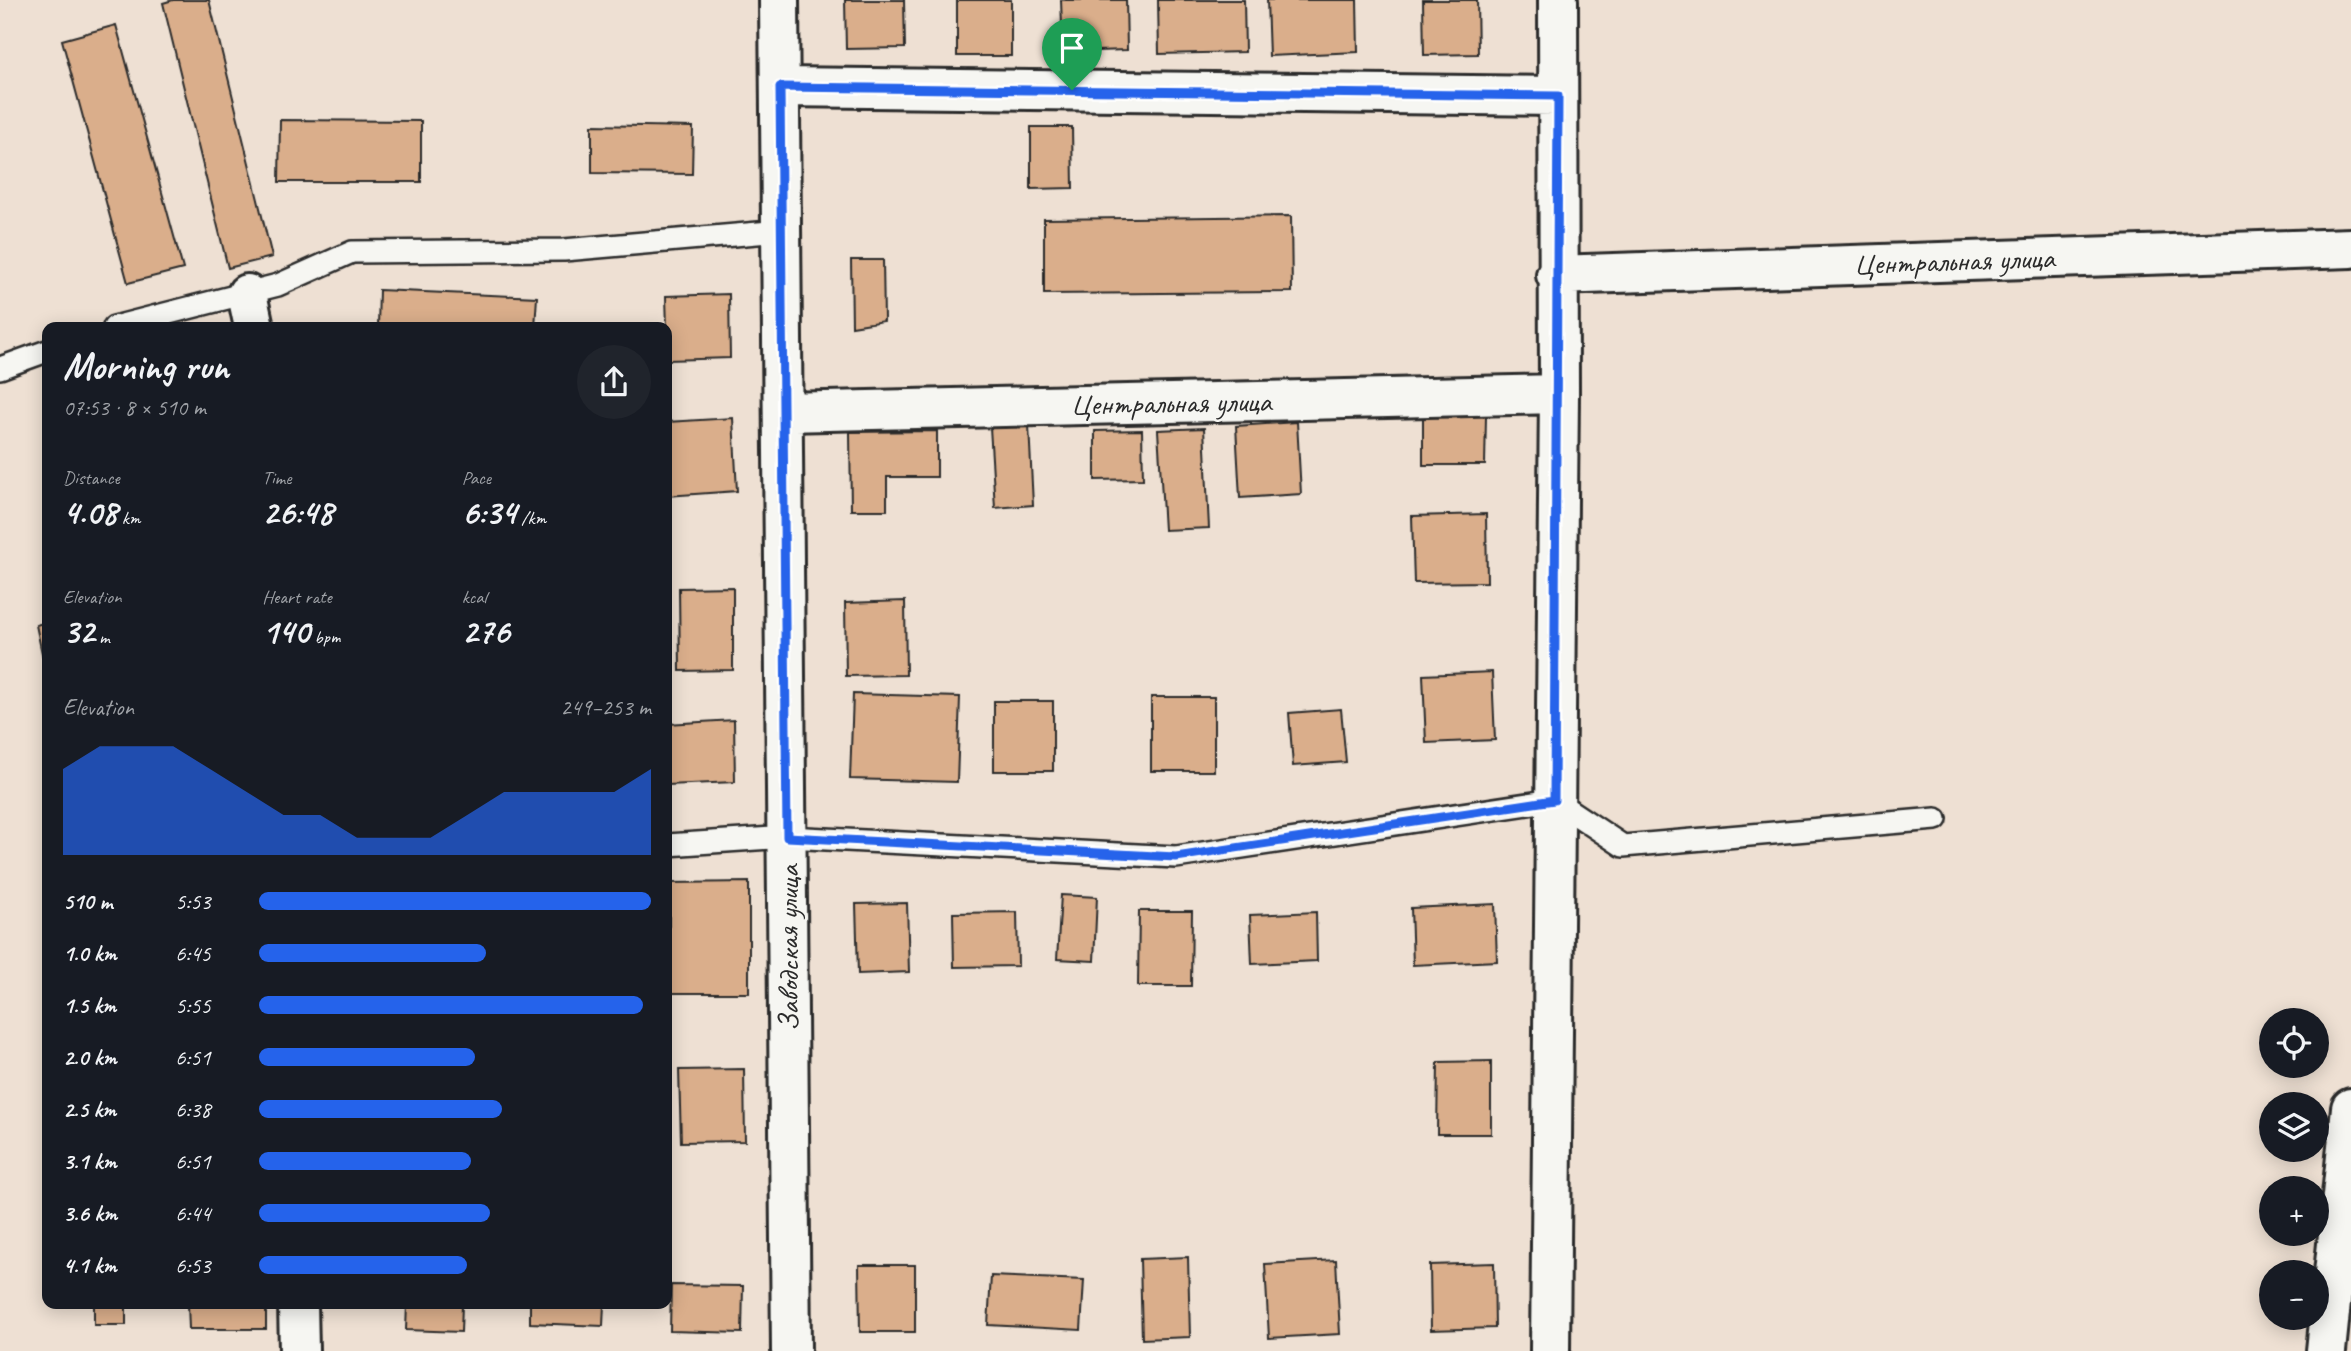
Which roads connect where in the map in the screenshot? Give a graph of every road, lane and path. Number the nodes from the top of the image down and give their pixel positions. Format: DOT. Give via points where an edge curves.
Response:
graph roads {
  1 [pos="779,0"];
  2 [pos="1558,0"];
  3 [pos="780,87"];
  4 [pos="1558,96"];
  5 [pos="781,232"];
  6 [pos="2351,248"];
  7 [pos="1556,275"];
  8 [pos="251,310"];
  9 [pos="154,322"];
  10 [pos="42,353"];
  11 [pos="0,368"];
  12 [pos="1559,394"];
  13 [pos="783,412"];
  14 [pos="1554,800"];
  15 [pos="1936,819"];
  16 [pos="787,837"];
  17 [pos="672,845"];
  18 [pos="2351,1108"];
  19 [pos="298,1309"];
  20 [pos="299,1351"];
  21 [pos="791,1351"];
  22 [pos="1550,1351"];
  23 [pos="2326,1351"];
  1 -- 3 [label="street, Заводская улица"];
  2 -- 4 [label="street"];
  3 -- 4 [label="street"];
  3 -- 5 [label="street, Заводская улица"];
  4 -- 7 [label="street"];
  5 -- 8 [label="lane" via="564,250 352,252 278,285"];
  5 -- 13 [label="street, Заводская улица"];
  6 -- 7 [label="street, Центральная улица"];
  7 -- 12 [label="street"];
  8 -- 9 [label="lane"];
  10 -- 11 [label="lane"];
  12 -- 13 [label="street, Центральная улица"];
  12 -- 14 [label="street"];
  13 -- 16 [label="street, Заводская улица"];
  14 -- 15 [label="lane" via="1623,846"];
  14 -- 16 [label="lane" via="1176,857"];
  14 -- 22 [label="street"];
  16 -- 17 [label="lane"];
  16 -- 21 [label="street, Заводская улица"];
  18 -- 23 [label="street"];
  19 -- 20 [label="street"];
}
